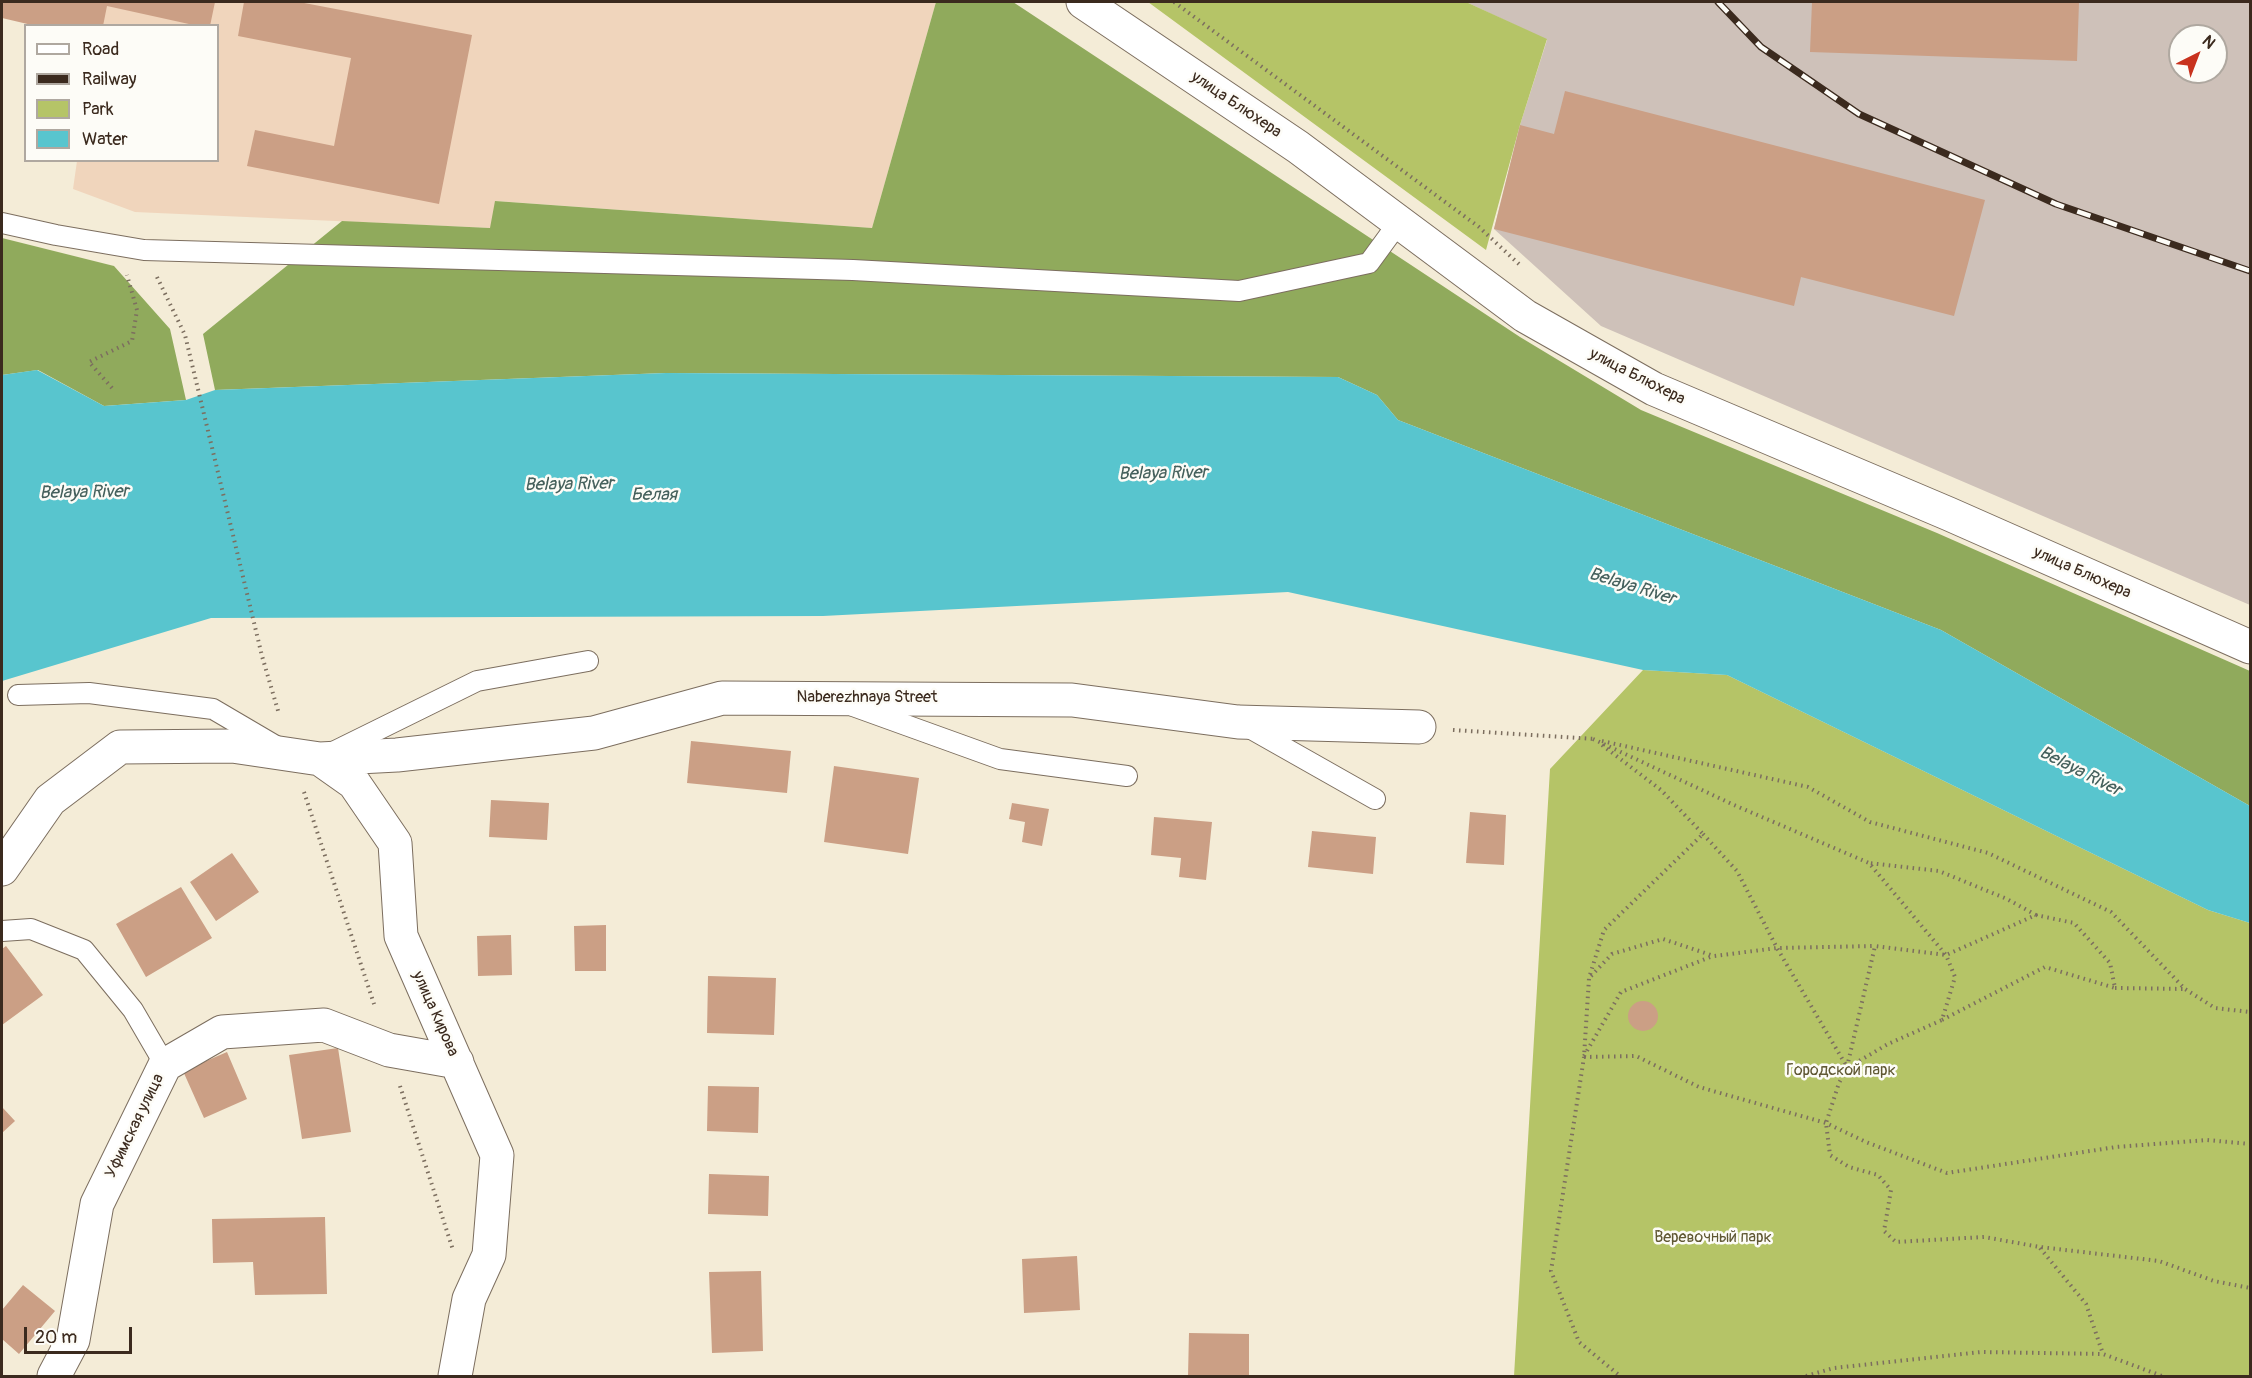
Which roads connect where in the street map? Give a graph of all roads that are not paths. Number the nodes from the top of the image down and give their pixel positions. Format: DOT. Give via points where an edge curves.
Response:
graph roads {
  1 [pos="1083,2"];
  2 [pos="1399,222"];
  3 [pos="2,223"];
  4 [pos="2250,647"];
  5 [pos="588,661"];
  6 [pos="18,695"];
  7 [pos="828,698"];
  8 [pos="1238,722"];
  9 [pos="1419,728"];
  10 [pos="306,757"];
  11 [pos="1127,776"];
  12 [pos="1375,799"];
  13 [pos="2,869"];
  14 [pos="2,931"];
  15 [pos="457,1062"];
  16 [pos="165,1065"];
  17 [pos="54,1377"];
  18 [pos="455,1377"];
  1 -- 2 [label="street, улица Блюхера" via="1298,147"];
  2 -- 3 [label="lane" via="1369,263 1239,291 842,270 144,250"];
  2 -- 4 [label="street, улица Блюхера" via="1525,316 1654,389"];
  5 -- 10 [label="lane" via="477,681"];
  6 -- 10 [label="lane" via="89,693 213,710"];
  7 -- 8 [label="street, Naberezhnaya Street" via="1072,700"];
  7 -- 10 [label="street, Naberezhnaya Street" via="722,698 594,733 398,755"];
  7 -- 11 [label="lane" via="1000,759"];
  8 -- 9 [label="street, Naberezhnaya Street"];
  8 -- 12 [label="lane"];
  10 -- 13 [label="street, улица Кирова" via="232,746 120,747 50,800"];
  10 -- 15 [label="street, улица Кирова" via="354,783 394,843 401,936"];
  14 -- 16 [label="lane" via="31,929 84,950 133,1010"];
  15 -- 16 [label="street, Уфимская улица" via="389,1050 324,1025 222,1032"];
  15 -- 18 [label="street, улица Кирова" via="496,1155 489,1255 469,1299"];
  16 -- 17 [label="street, Уфимская улица" via="98,1204 73,1340"];
}
